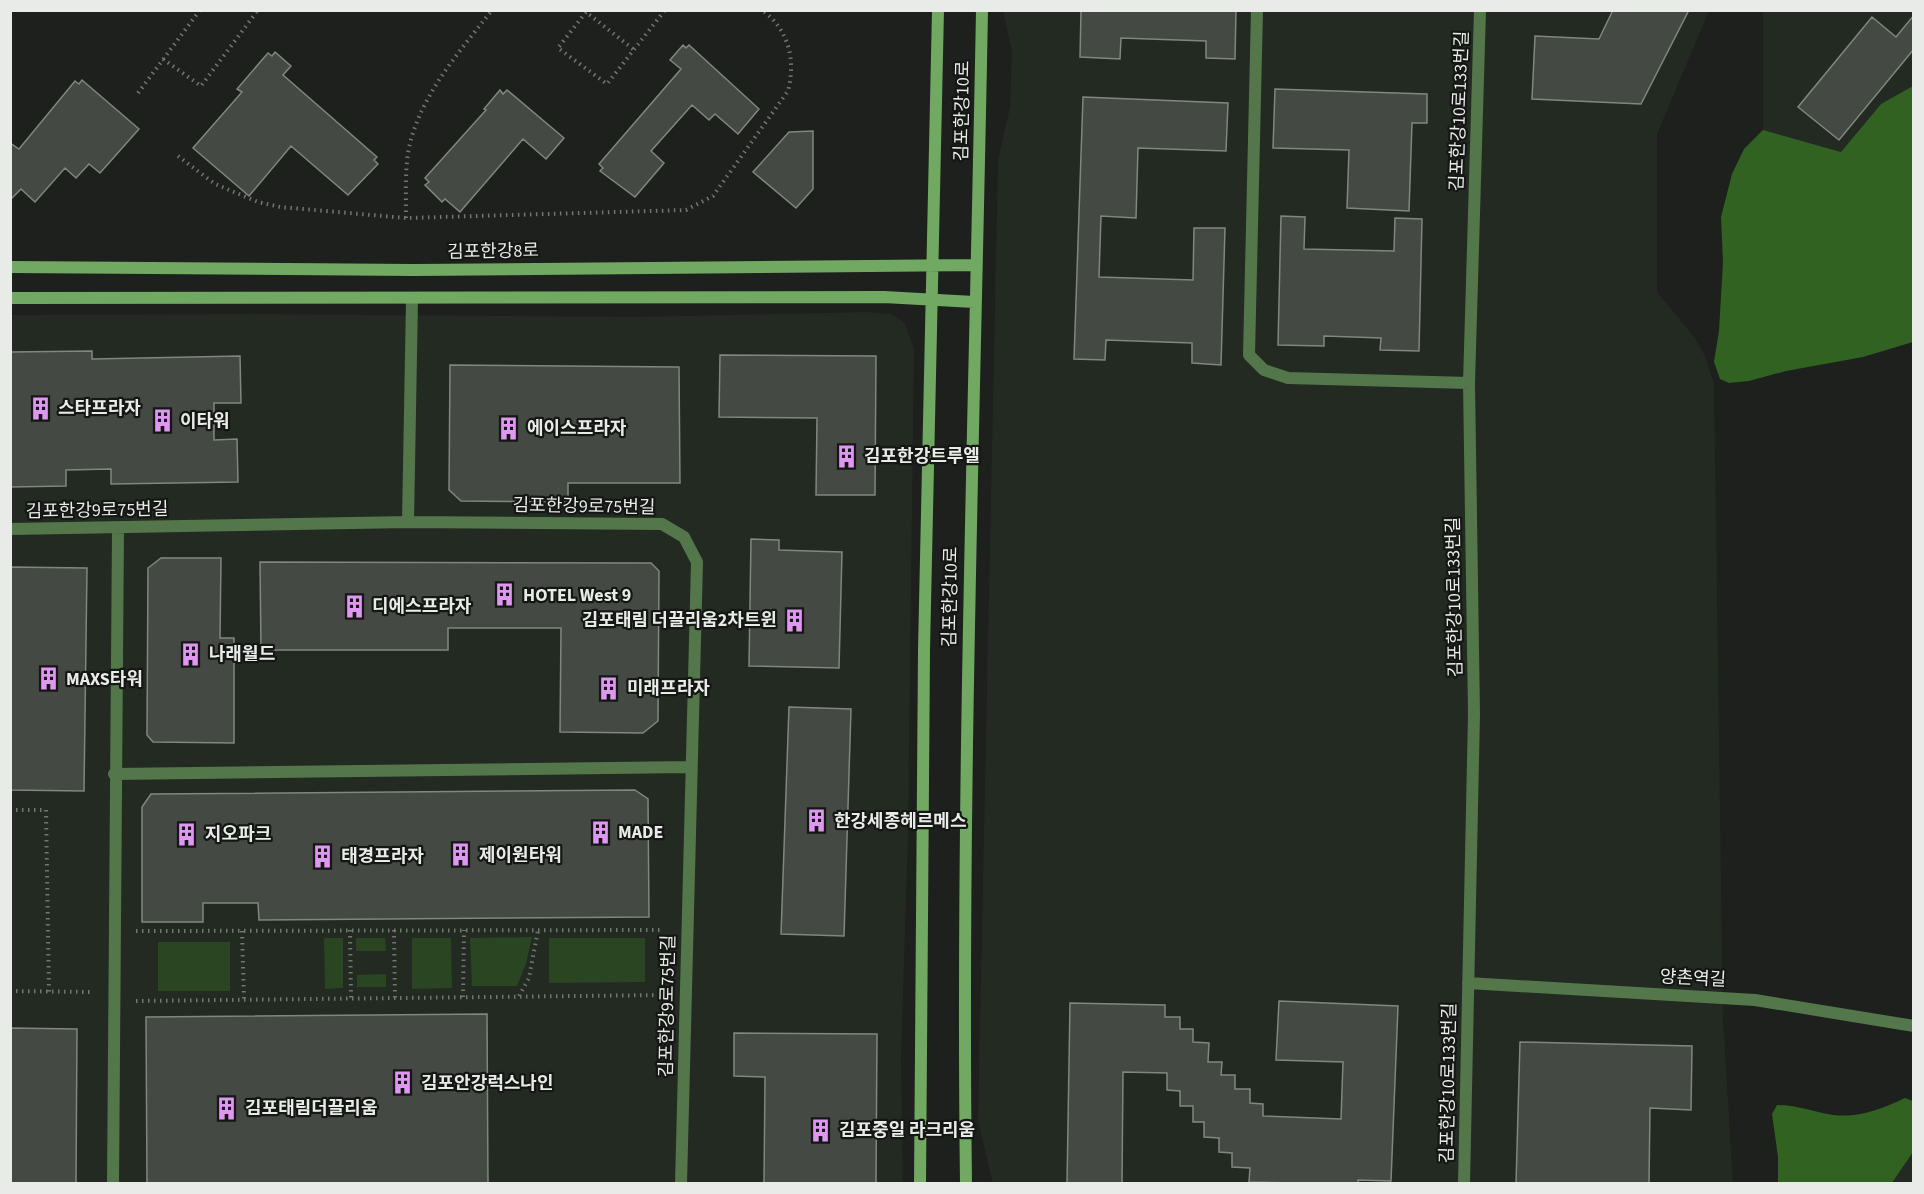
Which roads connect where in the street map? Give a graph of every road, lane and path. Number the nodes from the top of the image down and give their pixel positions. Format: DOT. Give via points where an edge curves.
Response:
graph roads {
  1 [pos="200,10"];
  2 [pos="258,10"];
  3 [pos="492,10"];
  4 [pos="665,10"];
  5 [pos="762,10"];
  6 [pos="938,10"];
  7 [pos="982,10"];
  8 [pos="1257,10"];
  9 [pos="1480,10"];
  10 [pos="633,49"];
  11 [pos="164,59"];
  12 [pos="138,93"];
  13 [pos="178,156"];
  14 [pos="406,218"];
  15 [pos="933,264"];
  16 [pos="976,265"];
  17 [pos="10,267"];
  18 [pos="10,298"];
  19 [pos="412,299"];
  20 [pos="932,299"];
  21 [pos="974,302"];
  22 [pos="1469,383"];
  23 [pos="408,522"];
  24 [pos="10,529"];
  25 [pos="118,529"];
  26 [pos="690,767"];
  27 [pos="114,774"];
  28 [pos="10,810"];
  29 [pos="350,930"];
  30 [pos="394,930"];
  31 [pos="464,930"];
  32 [pos="538,930"];
  33 [pos="663,930"];
  34 [pos="136,931"];
  35 [pos="242,931"];
  36 [pos="1468,983"];
  37 [pos="10,991"];
  38 [pos="49,992"];
  39 [pos="91,992"];
  40 [pos="663,995"];
  41 [pos="519,996"];
  42 [pos="463,997"];
  43 [pos="351,998"];
  44 [pos="395,998"];
  45 [pos="244,999"];
  46 [pos="136,1001"];
  47 [pos="1914,1026"];
  48 [pos="113,1184"];
  49 [pos="681,1184"];
  50 [pos="920,1184"];
  51 [pos="966,1184"];
  52 [pos="1464,1184"];
  1 -- 11 [label="path"];
  2 -- 11 [label="path" via="201,86"];
  3 -- 14 [label="path" via="426,101 409,151"];
  4 -- 10 [label="path"];
  5 -- 14 [label="path" via="781,28 788,42 788,91 713,196 702,204 687,210"];
  6 -- 15 [label="street, 김포한강10로"];
  7 -- 16 [label="street, 김포한강10로"];
  8 -- 22 [label="street" via="1249,355 1264,370 1288,378"];
  9 -- 22 [label="street, 김포한강10로133번길"];
  10 -- 10 [label="path" via="607,84 558,48 586,12"];
  11 -- 12 [label="path"];
  13 -- 14 [label="path" via="215,184 258,202"];
  15 -- 16 [label="street, 김포한강8로"];
  15 -- 17 [label="street, 김포한강8로" via="413,270"];
  15 -- 20 [label="street, 김포한강10로"];
  16 -- 21 [label="street, 김포한강10로"];
  18 -- 19 [label="street"];
  19 -- 20 [label="street"];
  19 -- 23 [label="street"];
  20 -- 21 [label="street"];
  20 -- 50 [label="street, 김포한강10로" via="920,905"];
  21 -- 51 [label="street, 김포한강10로" via="963,965"];
  22 -- 36 [label="street, 김포한강10로133번길" via="1474,714"];
  23 -- 25 [label="street, 김포한강9로75번길"];
  23 -- 26 [label="street, 김포한강9로75번길" via="662,524 684,537 696,562"];
  24 -- 25 [label="street, 김포한강9로75번길"];
  25 -- 27 [label="street"];
  26 -- 27 [label="street"];
  26 -- 49 [label="street, 김포한강9로75번길"];
  27 -- 48 [label="street"];
  28 -- 38 [label="path" via="46,810"];
  29 -- 30 [label="path"];
  29 -- 35 [label="path"];
  29 -- 43 [label="path"];
  30 -- 31 [label="path"];
  30 -- 44 [label="path"];
  31 -- 32 [label="path"];
  31 -- 42 [label="path"];
  32 -- 33 [label="path"];
  32 -- 41 [label="path" via="529,978"];
  34 -- 35 [label="path"];
  35 -- 45 [label="path"];
  36 -- 47 [label="street, 양촌역길" via="1755,1000"];
  36 -- 52 [label="street, 김포한강10로133번길"];
  37 -- 38 [label="path"];
  38 -- 39 [label="path"];
  40 -- 41 [label="path"];
  41 -- 42 [label="path"];
  42 -- 44 [label="path"];
  43 -- 44 [label="path"];
  43 -- 45 [label="path"];
  45 -- 46 [label="path"];
}
